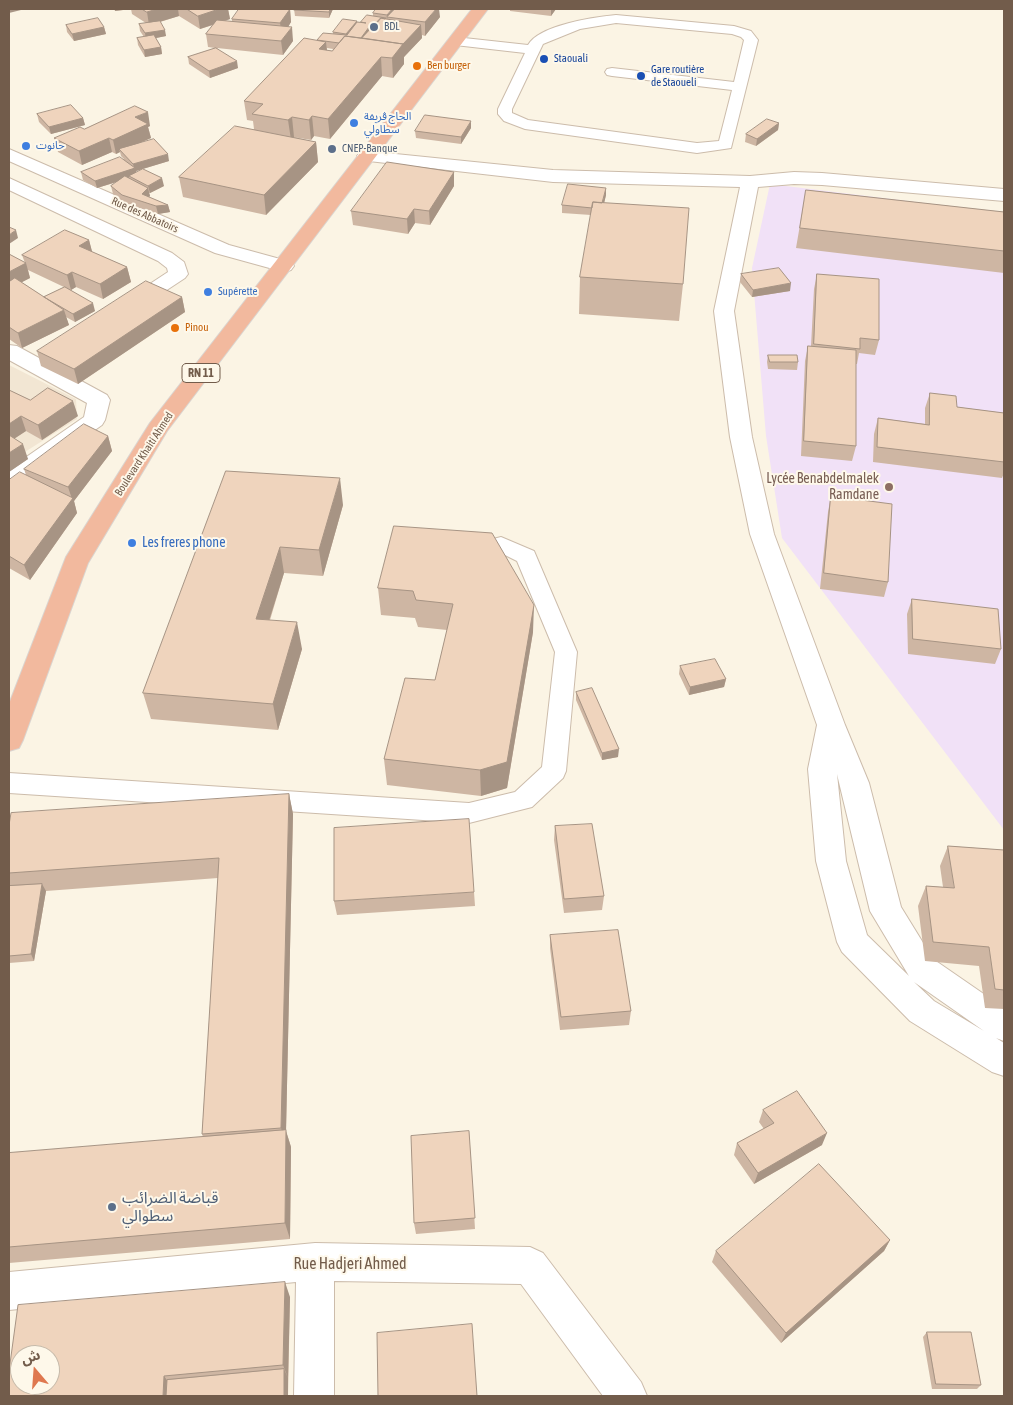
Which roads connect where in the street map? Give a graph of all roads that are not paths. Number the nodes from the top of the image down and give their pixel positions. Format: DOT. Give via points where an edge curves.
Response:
graph roads {
  1 [pos="480,9"];
  2 [pos="455,42"];
  3 [pos="533,50"];
  4 [pos="612,72"];
  5 [pos="740,87"];
  6 [pos="9,154"];
  7 [pos="366,156"];
  8 [pos="9,182"];
  9 [pos="750,182"];
  10 [pos="1004,196"];
  11 [pos="284,266"];
  12 [pos="112,317"];
  13 [pos="9,350"];
  14 [pos="9,480"];
  15 [pos="501,544"];
  16 [pos="831,725"];
  17 [pos="9,740"];
  18 [pos="9,784"];
  19 [pos="1004,1026"];
  20 [pos="1004,1061"];
  21 [pos="315,1262"];
  22 [pos="9,1291"];
  23 [pos="314,1396"];
  24 [pos="627,1396"];
  1 -- 2 [label="highway, Boulevard Khaiti Ahmed / RN 11"];
  2 -- 3 [label="lane"];
  2 -- 7 [label="highway, Boulevard Khaiti Ahmed / RN 11"];
  3 -- 5 [label="lane" via="543,38 602,20 734,30 746,34 751,40"];
  3 -- 5 [label="lane" via="505,109 509,118 525,124 698,148 726,145"];
  4 -- 5 [label="lane"];
  6 -- 11 [label="street, Rue des Abbatoirs" via="222,248"];
  7 -- 9 [label="street" via="553,176"];
  7 -- 11 [label="highway, Boulevard Khaiti Ahmed / RN 11"];
  8 -- 12 [label="street" via="178,266 178,274"];
  9 -- 10 [label="street" via="822,179"];
  9 -- 16 [label="street" via="724,311 741,437 762,534"];
  11 -- 17 [label="highway, Boulevard Khaiti Ahmed / RN 11" via="158,428 75,563"];
  13 -- 14 [label="street" via="47,360 99,400 94,420"];
  15 -- 18 [label="lane" via="526,556 566,652 554,771 523,800 469,813"];
  16 -- 19 [label="street" via="855,783 886,911 922,969"];
  16 -- 20 [label="street" via="822,769 831,861 853,942 922,1012"];
  21 -- 22 [label="street, Rue Hadjeri Ahmed"];
  21 -- 23 [label="street"];
  21 -- 24 [label="street, Rue Hadjeri Ahmed" via="530,1266"];
}
